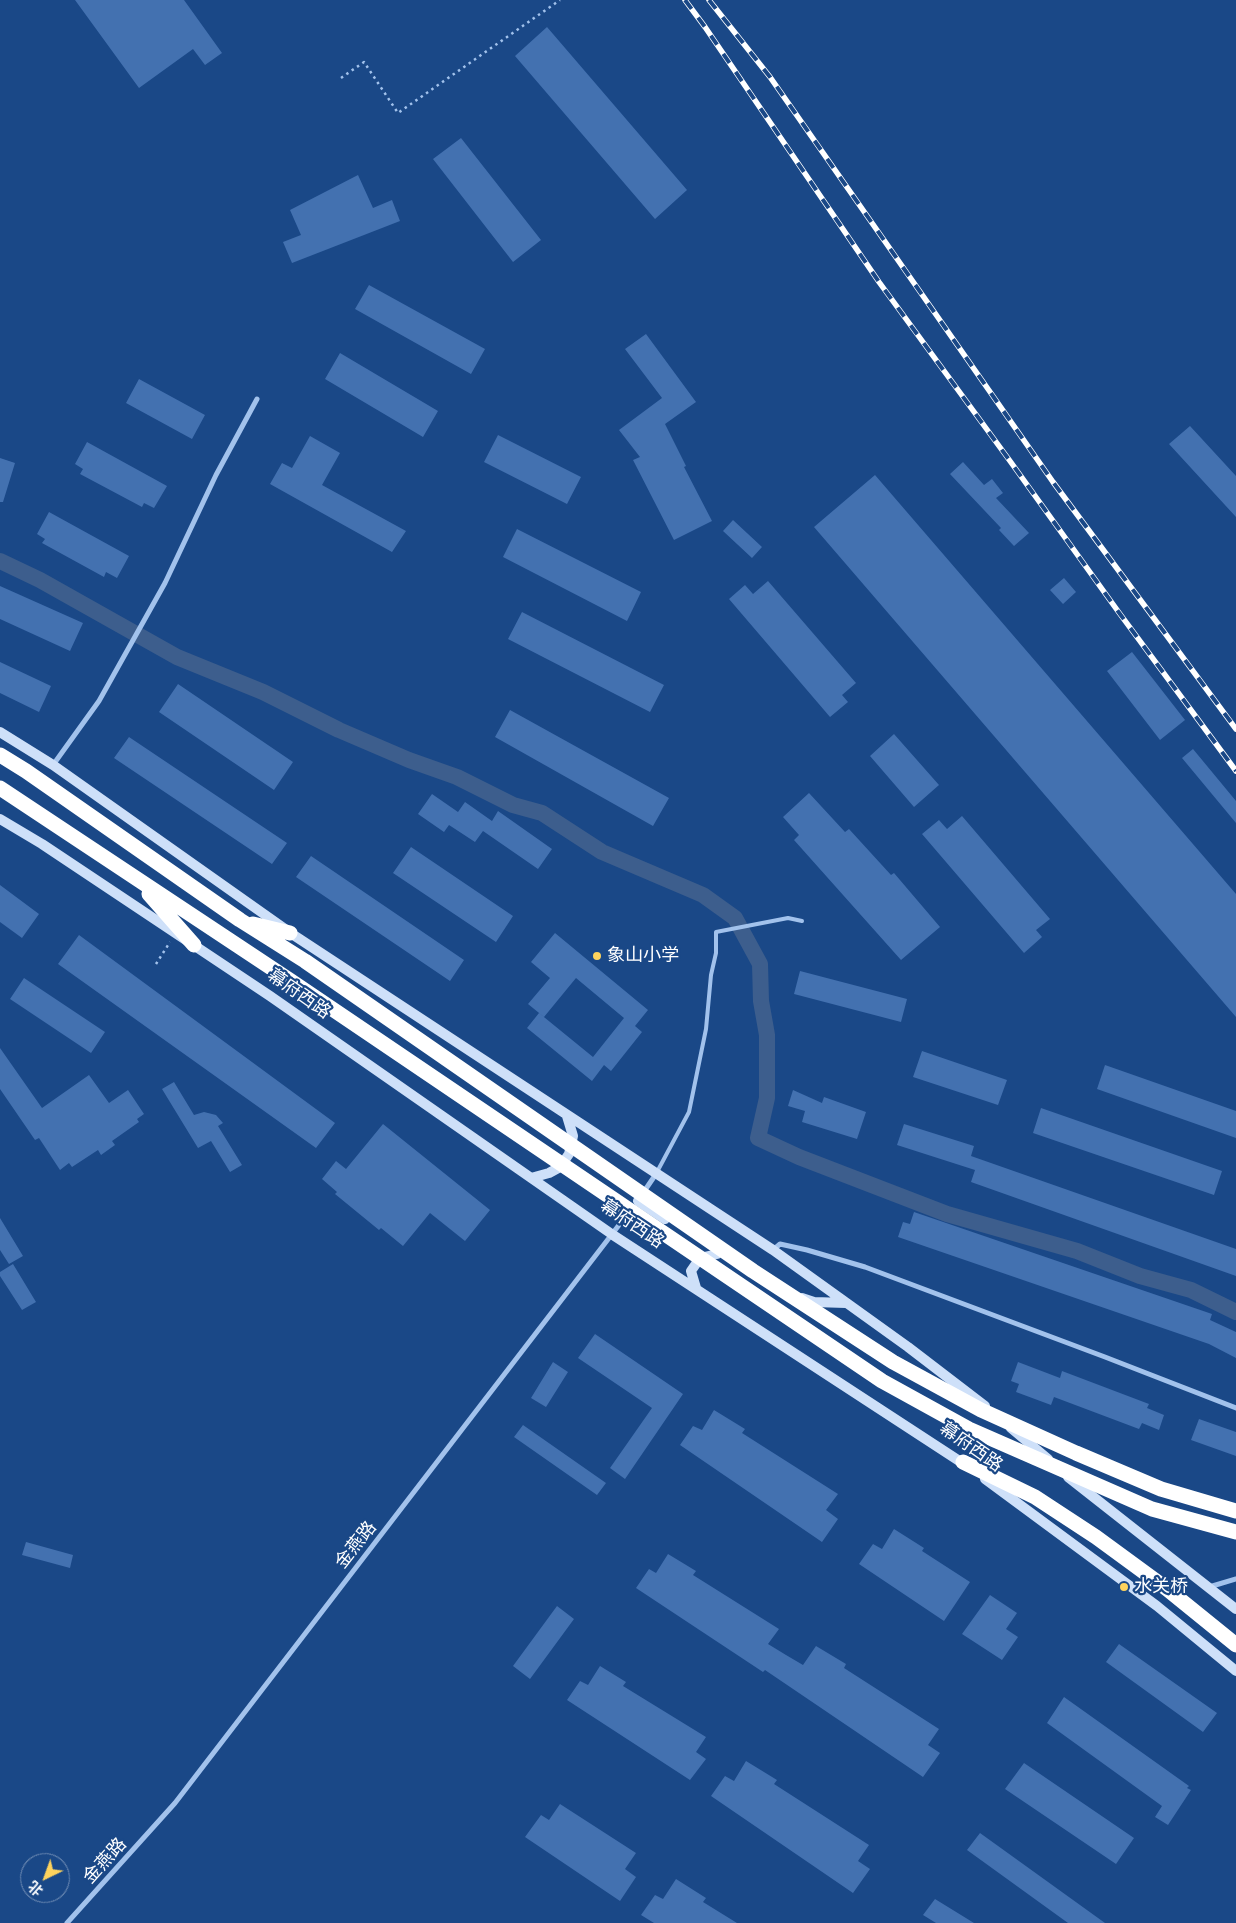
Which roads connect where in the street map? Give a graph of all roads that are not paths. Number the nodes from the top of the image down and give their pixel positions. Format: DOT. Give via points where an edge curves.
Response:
graph roads {
  1 [pos="256,399"];
  2 [pos="0,732"];
  3 [pos="0,755"];
  4 [pos="53,765"];
  5 [pos="0,788"];
  6 [pos="0,819"];
  7 [pos="137,879"];
  8 [pos="240,920"];
  9 [pos="802,921"];
  10 [pos="290,933"];
  11 [pos="194,946"];
  12 [pos="567,1116"];
  13 [pos="656,1174"];
  14 [pos="531,1178"];
  15 [pos="638,1201"];
  16 [pos="613,1235"];
  17 [pos="773,1250"];
  18 [pos="718,1254"];
  19 [pos="696,1288"];
  20 [pos="846,1303"];
  21 [pos="1236,1408"];
  22 [pos="963,1462"];
  23 [pos="1236,1511"];
  24 [pos="1236,1532"];
  25 [pos="1236,1579"];
  26 [pos="1208,1588"];
  27 [pos="1236,1609"];
  28 [pos="1236,1645"];
  29 [pos="1236,1672"];
  30 [pos="67,1923"];
  1 -- 4 [label="street" via="152,605 99,701"];
  2 -- 4 [label="main road, 幕府西路"];
  3 -- 8 [label="highway, 幕府西路"];
  4 -- 10 [label="main road, 幕府西路"];
  5 -- 7 [label="highway, 幕府西路"];
  6 -- 11 [label="main road, 幕府西路"];
  7 -- 11 [label="highway"];
  7 -- 24 [label="highway, 幕府西路" via="882,1381 969,1429 1152,1509"];
  8 -- 10 [label="highway"];
  8 -- 23 [label="highway, 幕府西路" via="305,961 753,1271 893,1362 982,1410 1076,1453 1161,1489"];
  9 -- 13 [label="lane" via="788,918 716,932 706,1029 689,1112"];
  10 -- 12 [label="main road, 幕府西路"];
  11 -- 14 [label="main road, 幕府西路"];
  12 -- 13 [label="main road, 幕府西路"];
  12 -- 14 [label="main road" via="572,1136 569,1154 560,1167"];
  13 -- 15 [label="street, 金燕路"];
  13 -- 17 [label="main road, 幕府西路"];
  14 -- 16 [label="main road, 幕府西路"];
  15 -- 16 [label="street, 金燕路"];
  15 -- 18 [label="main road"];
  16 -- 19 [label="main road, 幕府西路"];
  16 -- 30 [label="street, 金燕路" via="175,1802"];
  17 -- 20 [label="main road, 幕府西路"];
  17 -- 21 [label="street" via="780,1244 865,1267"];
  18 -- 19 [label="main road" via="700,1258 691,1270"];
  18 -- 20 [label="main road" via="765,1286 814,1302"];
  19 -- 22 [label="main road, 幕府西路"];
  20 -- 26 [label="main road, 幕府西路" via="985,1406 1074,1482"];
  22 -- 28 [label="highway" via="1035,1498 1096,1537"];
  22 -- 29 [label="main road, 幕府西路" via="1157,1606"];
  25 -- 26 [label="street"];
  26 -- 27 [label="main road, 幕府西路"];
}
